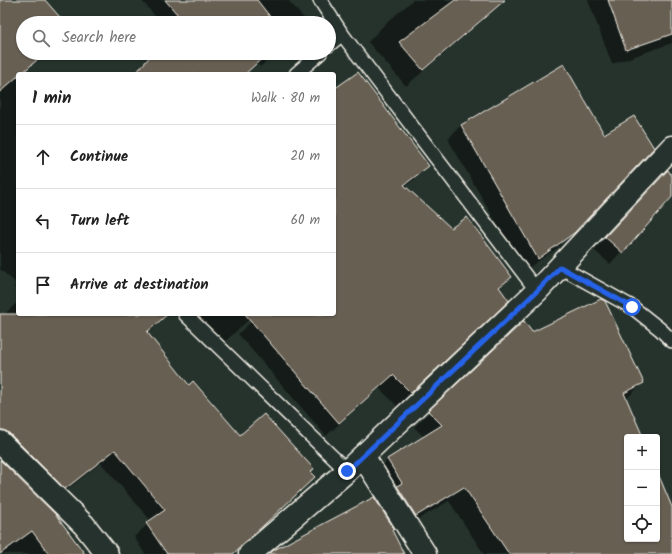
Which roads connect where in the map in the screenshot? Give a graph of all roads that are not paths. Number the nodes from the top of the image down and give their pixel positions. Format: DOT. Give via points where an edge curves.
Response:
graph roads {
  1 [pos="320,0"];
  2 [pos="330,16"];
  3 [pos="336,25"];
  4 [pos="342,34"];
  5 [pos="336,39"];
  6 [pos="312,60"];
  7 [pos="298,72"];
  8 [pos="672,147"];
  9 [pos="560,267"];
  10 [pos="537,291"];
  11 [pos="187,316"];
  12 [pos="672,341"];
  13 [pos="0,442"];
  14 [pos="363,456"];
  15 [pos="347,471"];
  16 [pos="107,554"];
  17 [pos="250,554"];
  18 [pos="425,554"];
  1 -- 2 [label="lane"];
  3 -- 4 [label="lane"];
  4 -- 5 [label="lane"];
  4 -- 10 [label="lane"];
  6 -- 7 [label="lane"];
  8 -- 9 [label="street"];
  9 -- 10 [label="street"];
  9 -- 12 [label="lane" via="632,307"];
  10 -- 14 [label="street"];
  11 -- 15 [label="lane"];
  13 -- 16 [label="street" via="84,525"];
  14 -- 15 [label="street"];
  14 -- 18 [label="street"];
  15 -- 17 [label="street"];
}
